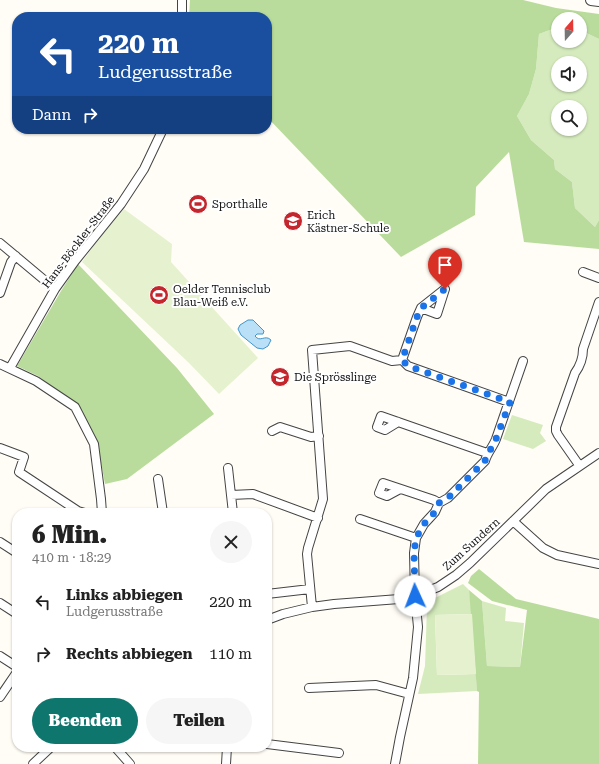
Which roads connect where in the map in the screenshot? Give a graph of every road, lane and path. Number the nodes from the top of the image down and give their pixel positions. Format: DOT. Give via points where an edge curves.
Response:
graph roads {
  1 [pos="182,0"];
  2 [pos="591,0"];
  3 [pos="599,1"];
  4 [pos="182,12"];
  5 [pos="161,134"];
  6 [pos="0,243"];
  7 [pos="16,256"];
  8 [pos="583,272"];
  9 [pos="599,278"];
  10 [pos="55,289"];
  11 [pos="0,293"];
  12 [pos="599,302"];
  13 [pos="421,308"];
  14 [pos="595,325"];
  15 [pos="402,360"];
  16 [pos="523,361"];
  17 [pos="0,364"];
  18 [pos="10,368"];
  19 [pos="510,402"];
  20 [pos="398,422"];
  21 [pos="272,431"];
  22 [pos="319,436"];
  23 [pos="1,449"];
  24 [pos="487,453"];
  25 [pos="599,453"];
  26 [pos="580,465"];
  27 [pos="228,468"];
  28 [pos="158,479"];
  29 [pos="400,489"];
  30 [pos="231,495"];
  31 [pos="439,503"];
  32 [pos="73,508"];
  33 [pos="102,508"];
  34 [pos="162,508"];
  35 [pos="232,508"];
  36 [pos="318,518"];
  37 [pos="360,519"];
  38 [pos="514,521"];
  39 [pos="416,538"];
  40 [pos="0,542"];
  41 [pos="12,550"];
  42 [pos="599,564"];
  43 [pos="310,589"];
  44 [pos="272,593"];
  45 [pos="415,596"];
  46 [pos="0,603"];
  47 [pos="312,607"];
  48 [pos="12,611"];
  49 [pos="272,618"];
  50 [pos="0,656"];
  51 [pos="12,664"];
  52 [pos="12,679"];
  53 [pos="309,688"];
  54 [pos="409,694"];
  55 [pos="0,697"];
  56 [pos="272,745"];
  57 [pos="45,752"];
  58 [pos="119,752"];
  59 [pos="227,752"];
  60 [pos="339,753"];
  61 [pos="32,764"];
  62 [pos="130,764"];
  63 [pos="226,764"];
  64 [pos="395,764"];
  1 -- 4 [label="street"];
  2 -- 3 [label="street"];
  5 -- 10 [label="street, Hans-Böckler-Straße" via="144,169 123,201"];
  6 -- 7 [label="street"];
  7 -- 10 [label="street"];
  7 -- 11 [label="street" via="11,262"];
  8 -- 9 [label="street"];
  10 -- 18 [label="street, Hans-Böckler-Straße"];
  12 -- 14 [label="street"];
  13 -- 15 [label="street"];
  14 -- 26 [label="street" via="583,349 556,428 558,435"];
  15 -- 19 [label="street" via="408,366"];
  15 -- 22 [label="street" via="392,361 350,346 312,350"];
  16 -- 19 [label="street"];
  17 -- 18 [label="street"];
  18 -- 33 [label="street" via="36,381 75,407 94,444"];
  19 -- 24 [label="street" via="493,447"];
  20 -- 24 [label="street"];
  21 -- 22 [label="street" via="280,427 311,437"];
  22 -- 36 [label="street" via="323,499"];
  23 -- 32 [label="street" via="24,457 19,472"];
  24 -- 31 [label="street" via="485,461 448,498"];
  25 -- 26 [label="street, Zum Sundern"];
  26 -- 38 [label="street, Zum Sundern" via="546,489"];
  27 -- 30 [label="street"];
  28 -- 34 [label="street"];
  29 -- 31 [label="street"];
  30 -- 35 [label="street"];
  30 -- 36 [label="street" via="253,494"];
  31 -- 39 [label="street"];
  36 -- 43 [label="street" via="307,554"];
  37 -- 39 [label="street"];
  38 -- 42 [label="street" via="543,548 557,555"];
  38 -- 45 [label="street, Zum Sundern" via="456,575 438,587"];
  39 -- 45 [label="street"];
  40 -- 41 [label="street"];
  43 -- 44 [label="street"];
  43 -- 47 [label="street"];
  45 -- 47 [label="street, Zum Sundern"];
  45 -- 54 [label="street" via="418,627"];
  46 -- 48 [label="street"];
  47 -- 49 [label="street, Zum Sundern"];
  50 -- 51 [label="street"];
  52 -- 55 [label="street"];
  53 -- 54 [label="street" via="376,685"];
  54 -- 64 [label="street"];
  56 -- 60 [label="street"];
  57 -- 61 [label="street"];
  58 -- 62 [label="street"];
  59 -- 63 [label="street"];
}
